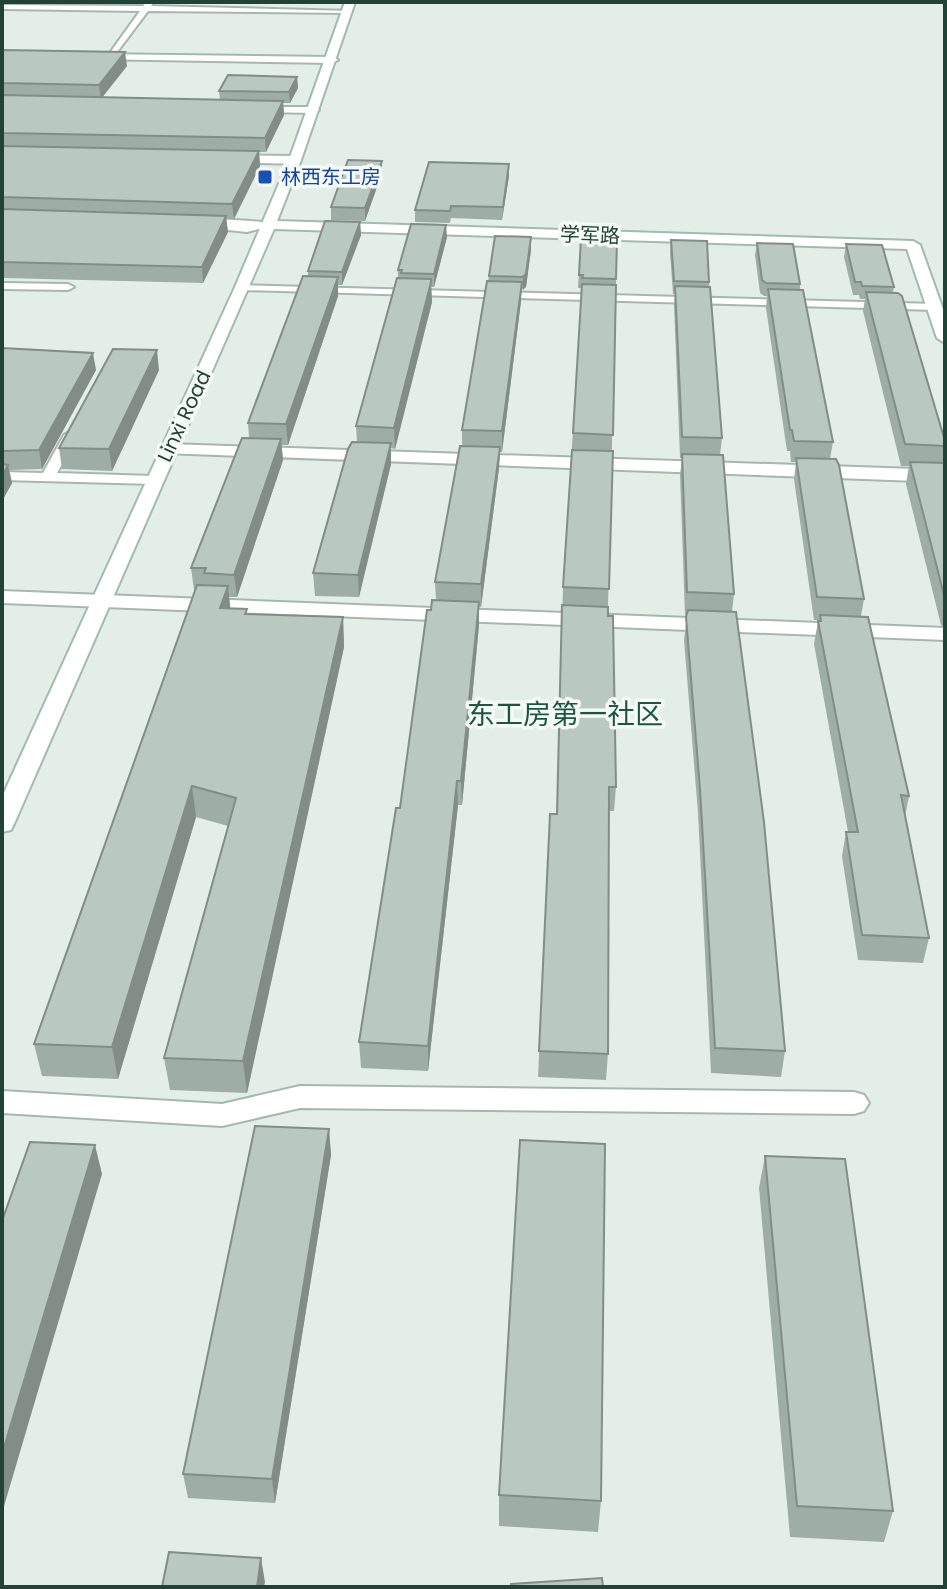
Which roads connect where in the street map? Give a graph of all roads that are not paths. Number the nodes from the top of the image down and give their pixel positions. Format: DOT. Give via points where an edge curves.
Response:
graph roads {
  1 [pos="148,5"];
  2 [pos="349,6"];
  3 [pos="2,7"];
  4 [pos="80,57"];
  5 [pos="111,57"];
  6 [pos="332,60"];
  7 [pos="251,108"];
  8 [pos="314,110"];
  9 [pos="218,158"];
  10 [pos="295,160"];
  11 [pos="267,225"];
  12 [pos="182,227"];
  13 [pos="6,286"];
  14 [pos="68,287"];
  15 [pos="243,287"];
  16 [pos="2,298"];
  17 [pos="940,308"];
  18 [pos="945,338"];
  19 [pos="77,423"];
  20 [pos="169,449"];
  21 [pos="2,476"];
  22 [pos="945,476"];
  23 [pos="48,477"];
  24 [pos="154,480"];
  25 [pos="2,597"];
  26 [pos="100,600"];
  27 [pos="945,634"];
  28 [pos="2,824"];
  29 [pos="2,1102"];
  30 [pos="854,1103"];
  1 -- 2 [label="lane"];
  1 -- 3 [label="lane"];
  1 -- 5 [label="lane"];
  2 -- 6 [label="street, Linxi Road"];
  4 -- 5 [label="street"];
  5 -- 6 [label="street"];
  6 -- 8 [label="street, Linxi Road"];
  7 -- 8 [label="lane"];
  8 -- 10 [label="street, Linxi Road"];
  9 -- 10 [label="street"];
  10 -- 11 [label="street, Linxi Road"];
  11 -- 12 [label="street, 学军路" via="234,233"];
  11 -- 15 [label="street, Linxi Road"];
  11 -- 17 [label="street, 学军路" via="913,245"];
  13 -- 14 [label="lane"];
  13 -- 16 [label="lane"];
  15 -- 17 [label="lane"];
  15 -- 20 [label="street, Linxi Road"];
  17 -- 18 [label="street"];
  19 -- 23 [label="lane"];
  20 -- 22 [label="street"];
  20 -- 24 [label="street, Linxi Road"];
  21 -- 23 [label="lane"];
  23 -- 24 [label="lane"];
  24 -- 26 [label="street, Linxi Road"];
  25 -- 26 [label="street"];
  26 -- 27 [label="street"];
  26 -- 28 [label="street, Linxi Road"];
  29 -- 30 [label="street" via="222,1115 300,1097"];
}
